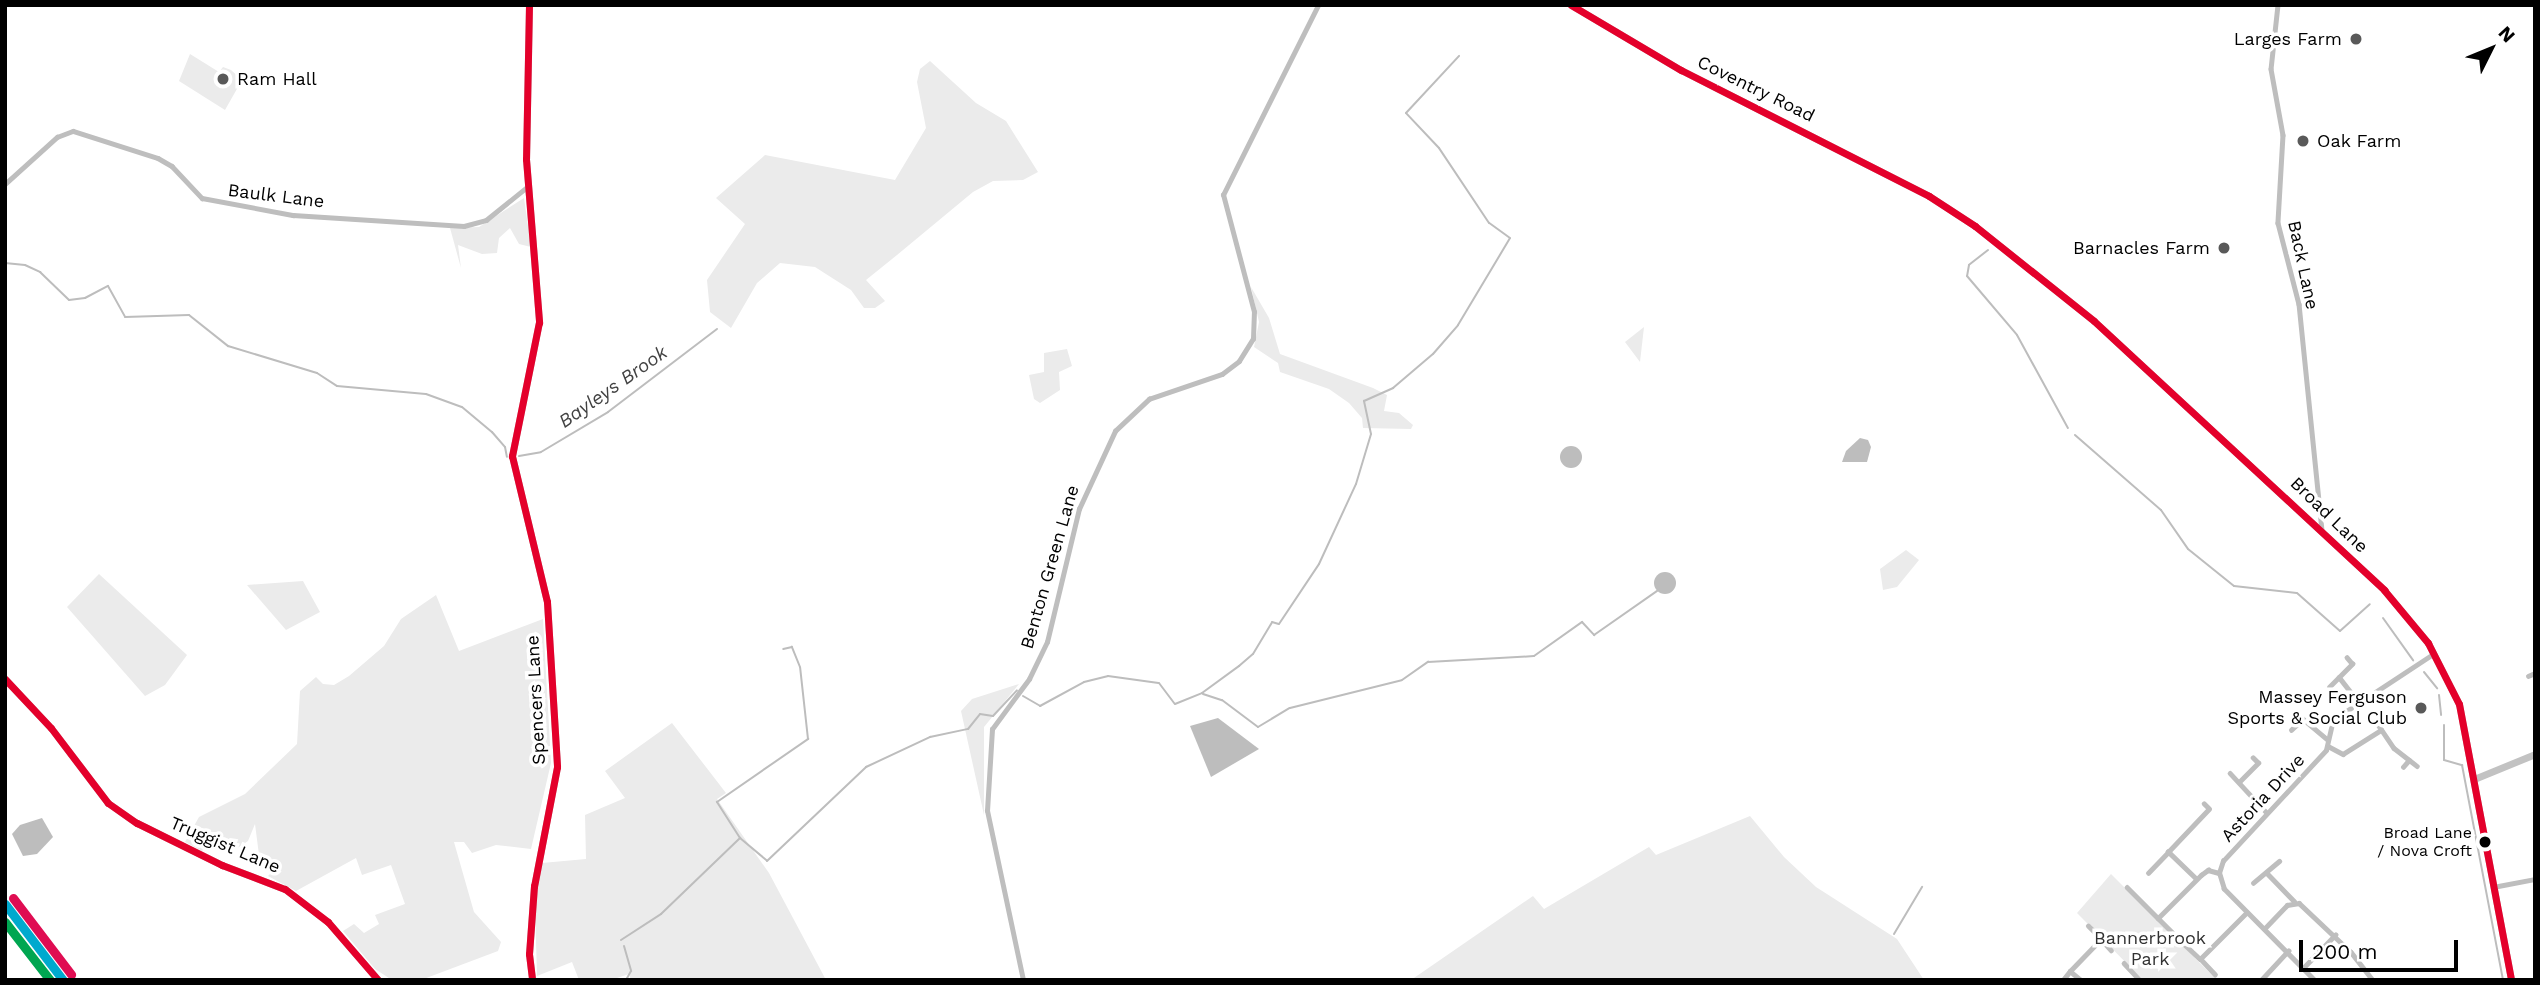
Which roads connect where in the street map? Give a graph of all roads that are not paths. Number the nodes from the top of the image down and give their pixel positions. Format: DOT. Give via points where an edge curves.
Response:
graph roads {
  1 [pos="529,5"];
  2 [pos="1318,5"];
  3 [pos="1571,5"];
  4 [pos="2278,5"];
  5 [pos="5,184"];
  6 [pos="528,186"];
  7 [pos="1930,196"];
  8 [pos="2322,531"];
  9 [pos="2435,653"];
  10 [pos="2347,658"];
  11 [pos="2535,673"];
  12 [pos="2528,676"];
  13 [pos="2339,677"];
  14 [pos="5,679"];
  15 [pos="2329,687"];
  16 [pos="2359,703"];
  17 [pos="2308,714"];
  18 [pos="2303,719"];
  19 [pos="2376,723"];
  20 [pos="2291,730"];
  21 [pos="2381,730"];
  22 [pos="2328,739"];
  23 [pos="2328,746"];
  24 [pos="2535,754"];
  25 [pos="2253,758"];
  26 [pos="2409,760"];
  27 [pos="2258,763"];
  28 [pos="2417,766"];
  29 [pos="2403,767"];
  30 [pos="2263,768"];
  31 [pos="2230,773"];
  32 [pos="2474,779"];
  33 [pos="2239,782"];
  34 [pos="2204,804"];
  35 [pos="2209,809"];
  36 [pos="2267,813"];
  37 [pos="2215,815"];
  38 [pos="2168,852"];
  39 [pos="2278,861"];
  40 [pos="2148,873"];
  41 [pos="2218,873"];
  42 [pos="2267,873"];
  43 [pos="2196,879"];
  44 [pos="2535,879"];
  45 [pos="2253,883"];
  46 [pos="2127,887"];
  47 [pos="2492,887"];
  48 [pos="2294,901"];
  49 [pos="2247,912"];
  50 [pos="2158,918"];
  51 [pos="2088,926"];
  52 [pos="2264,929"];
  53 [pos="2175,935"];
  54 [pos="2335,935"];
  55 [pos="2101,939"];
  56 [pos="2183,943"];
  57 [pos="2111,950"];
  58 [pos="2288,951"];
  59 [pos="2200,959"];
  60 [pos="2124,963"];
  61 [pos="2304,967"];
  62 [pos="2070,971"];
  63 [pos="2215,975"];
  64 [pos="378,980"];
  65 [pos="532,980"];
  66 [pos="1023,980"];
  67 [pos="2063,980"];
  68 [pos="2081,980"];
  69 [pos="2140,980"];
  70 [pos="2261,980"];
  71 [pos="2314,980"];
  72 [pos="2373,980"];
  73 [pos="2511,980"];
  1 -- 6 [label="street, Spencers Lane"];
  2 -- 66 [label="street, Benton Green Lane" via="1223,195 1254,312 1253,339 1239,361 1222,374 1141,404 1115,431 1079,509 1047,642 1029,679 992,729 987,811"];
  3 -- 7 [label="street, Coventry Road" via="1681,70"];
  4 -- 8 [label="street, Back Lane" via="2271,61 2283,135 2278,223 2299,304"];
  5 -- 6 [label="street, Baulk Lane" via="57,137 73,131 158,158 202,198 293,215 464,226 486,220"];
  6 -- 65 [label="street, Spencers Lane" via="538,261 539,321 512,456 547,602 557,768 534,886 529,954"];
  7 -- 8 [label="street, Broad Lane" via="2094,321"];
  8 -- 9 [label="street, Broad Lane" via="2401,608"];
  9 -- 16 [label="street"];
  9 -- 32 [label="street, Broad Lane" via="2459,704"];
  10 -- 13 [label="street" via="2352,664"];
  11 -- 12 [label="street"];
  13 -- 15 [label="street"];
  13 -- 16 [label="street"];
  14 -- 64 [label="street, Truggist Lane" via="51,728 108,803 137,823 222,865 285,889 328,922"];
  16 -- 22 [label="street" via="2332,724"];
  17 -- 18 [label="street"];
  18 -- 20 [label="street"];
  18 -- 22 [label="street"];
  19 -- 21 [label="street"];
  21 -- 23 [label="street" via="2343,754"];
  21 -- 26 [label="street"];
  22 -- 23 [label="street, Astoria Drive"];
  23 -- 36 [label="street, Astoria Drive"];
  24 -- 32 [label="street"];
  25 -- 27 [label="street"];
  26 -- 28 [label="street"];
  26 -- 29 [label="street"];
  27 -- 30 [label="street"];
  27 -- 33 [label="street"];
  31 -- 33 [label="street"];
  32 -- 47 [label="street, Broad Lane"];
  33 -- 36 [label="street"];
  34 -- 35 [label="street"];
  35 -- 37 [label="street"];
  35 -- 38 [label="street"];
  36 -- 41 [label="street, Astoria Drive" via="2260,826 2222,862"];
  38 -- 40 [label="street"];
  38 -- 43 [label="street"];
  39 -- 42 [label="street"];
  41 -- 43 [label="street" via="2208,870"];
  41 -- 49 [label="street" via="2224,889"];
  42 -- 45 [label="street"];
  42 -- 48 [label="street"];
  43 -- 50 [label="street"];
  44 -- 47 [label="street"];
  46 -- 50 [label="street"];
  47 -- 73 [label="street, Broad Lane"];
  48 -- 52 [label="street"];
  48 -- 54 [label="street"];
  49 -- 52 [label="street"];
  49 -- 59 [label="street"];
  50 -- 53 [label="street"];
  51 -- 55 [label="street"];
  52 -- 58 [label="street"];
  54 -- 61 [label="street"];
  54 -- 72 [label="street"];
  55 -- 57 [label="street"];
  55 -- 62 [label="street"];
  56 -- 59 [label="street"];
  58 -- 61 [label="street"];
  58 -- 70 [label="street"];
  59 -- 63 [label="street"];
  60 -- 69 [label="street"];
  61 -- 71 [label="street"];
  62 -- 67 [label="street"];
  62 -- 68 [label="street"];
}
